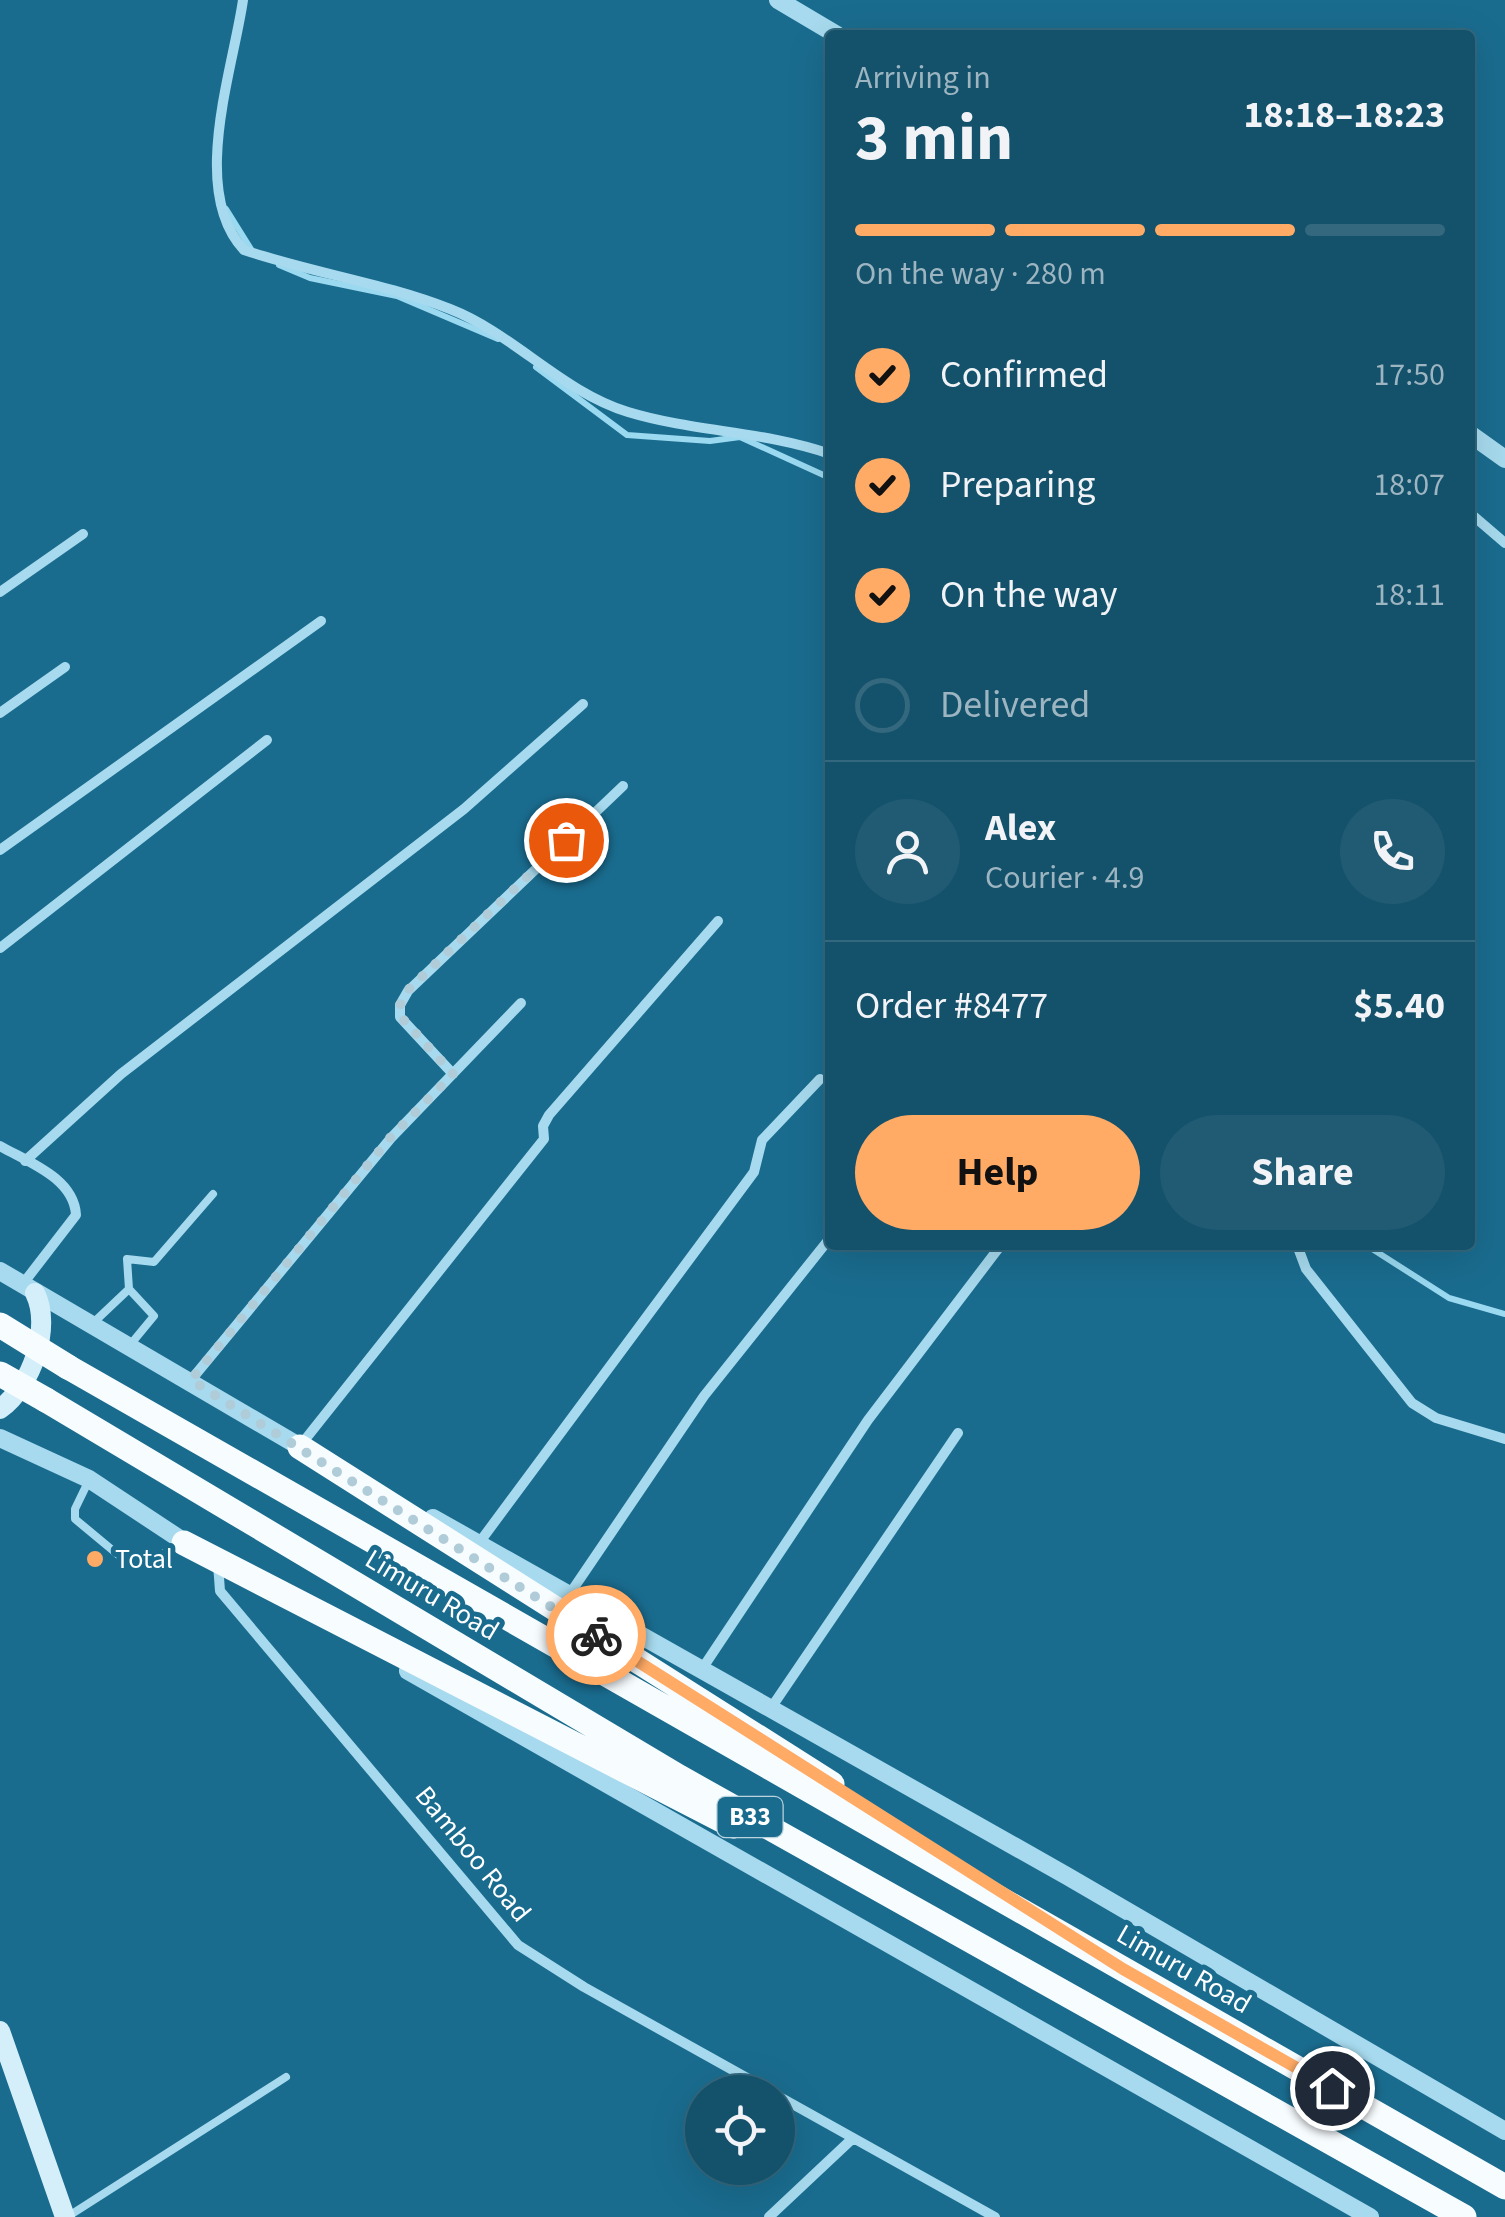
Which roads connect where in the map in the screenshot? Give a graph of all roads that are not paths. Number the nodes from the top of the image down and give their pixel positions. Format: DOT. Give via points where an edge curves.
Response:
graph roads {
  1 [pos="243,0"];
  2 [pos="778,0"];
  3 [pos="829,30"];
  4 [pos="1475,438"];
  5 [pos="825,452"];
  6 [pos="1505,459"];
  7 [pos="1475,517"];
  8 [pos="83,534"];
  9 [pos="1505,543"];
  10 [pos="0,592"];
  11 [pos="321,621"];
  12 [pos="65,667"];
  13 [pos="583,704"];
  14 [pos="0,713"];
  15 [pos="267,740"];
  16 [pos="624,786"];
  17 [pos="0,850"];
  18 [pos="718,921"];
  19 [pos="0,948"];
  20 [pos="521,1003"];
  21 [pos="453,1074"];
  22 [pos="820,1079"];
  23 [pos="0,1146"];
  24 [pos="25,1161"];
  25 [pos="214,1194"];
  26 [pos="825,1244"];
  27 [pos="997,1250"];
  28 [pos="1299,1250"];
  29 [pos="0,1271"];
  30 [pos="28,1289"];
  31 [pos="129,1289"];
  32 [pos="92,1324"];
  33 [pos="0,1326"];
  34 [pos="129,1346"];
  35 [pos="0,1374"];
  36 [pos="191,1380"];
  37 [pos="0,1409"];
  38 [pos="958,1433"];
  39 [pos="0,1438"];
  40 [pos="1505,1440"];
  41 [pos="300,1447"];
  42 [pos="90,1478"];
  43 [pos="184,1543"];
  44 [pos="479,1543"];
  45 [pos="218,1562"];
  46 [pos="569,1595"];
  47 [pos="702,1669"];
  48 [pos="772,1708"];
  49 [pos="1123,1969"];
  50 [pos="1111,2022"];
  51 [pos="0,2031"];
  52 [pos="741,2075"];
  53 [pos="286,2078"];
  54 [pos="795,2106"];
  55 [pos="1505,2131"];
  56 [pos="852,2140"];
  57 [pos="1505,2187"];
  58 [pos="60,2215"];
  59 [pos="768,2217"];
  60 [pos="996,2217"];
  61 [pos="1370,2217"];
  62 [pos="1464,2217"];
  1 -- 5 [label="street" via="217,140 225,218 244,250 451,309 627,412 780,438"];
  2 -- 3 [label="street"];
  4 -- 6 [label="street"];
  7 -- 9 [label="street"];
  8 -- 10 [label="street"];
  11 -- 17 [label="street"];
  12 -- 14 [label="street"];
  13 -- 24 [label="street" via="464,809 121,1074"];
  15 -- 19 [label="street"];
  16 -- 21 [label="street" via="408,990 400,1016"];
  18 -- 41 [label="street" via="549,1115 544,1139"];
  20 -- 21 [label="street"];
  21 -- 36 [label="street" via="390,1138"];
  22 -- 44 [label="street" via="762,1140 754,1172"];
  23 -- 24 [label="street"];
  24 -- 30 [label="street" via="68,1190 76,1215"];
  25 -- 31 [label="lane" via="154,1262 126,1259"];
  26 -- 46 [label="street" via="704,1396"];
  27 -- 47 [label="street" via="868,1420"];
  28 -- 40 [label="street" via="1306,1269 1412,1403 1436,1418"];
  29 -- 30 [label="street"];
  30 -- 32 [label="street"];
  30 -- 37 [label="main road" via="45,1312 42,1338"];
  31 -- 32 [label="lane"];
  31 -- 34 [label="lane" via="154,1316"];
  32 -- 34 [label="street"];
  33 -- 49 [label="highway, Limuru Road / B33, bridge"];
  34 -- 36 [label="street"];
  35 -- 50 [label="highway, Limuru Road / B33, bridge" via="679,1777"];
  36 -- 41 [label="street"];
  38 -- 48 [label="street"];
  39 -- 42 [label="street"];
  41 -- 44 [label="street"];
  41 -- 49 [label="highway"];
  42 -- 43 [label="street"];
  42 -- 43 [label="lane" via="75,1519 134,1568"];
  43 -- 45 [label="street"];
  43 -- 50 [label="highway"];
  44 -- 46 [label="street"];
  45 -- 52 [label="street, Bamboo Road" via="220,1591 518,1945"];
  45 -- 61 [label="street"];
  46 -- 47 [label="street"];
  47 -- 48 [label="street"];
  48 -- 55 [label="street"];
  49 -- 57 [label="highway, Limuru Road / B33"];
  50 -- 62 [label="highway, Limuru Road / B33"];
  51 -- 58 [label="main road"];
  53 -- 58 [label="lane"];
  54 -- 56 [label="street, Bamboo Road"];
  56 -- 59 [label="street"];
  56 -- 60 [label="street, Bamboo Road"];
}
